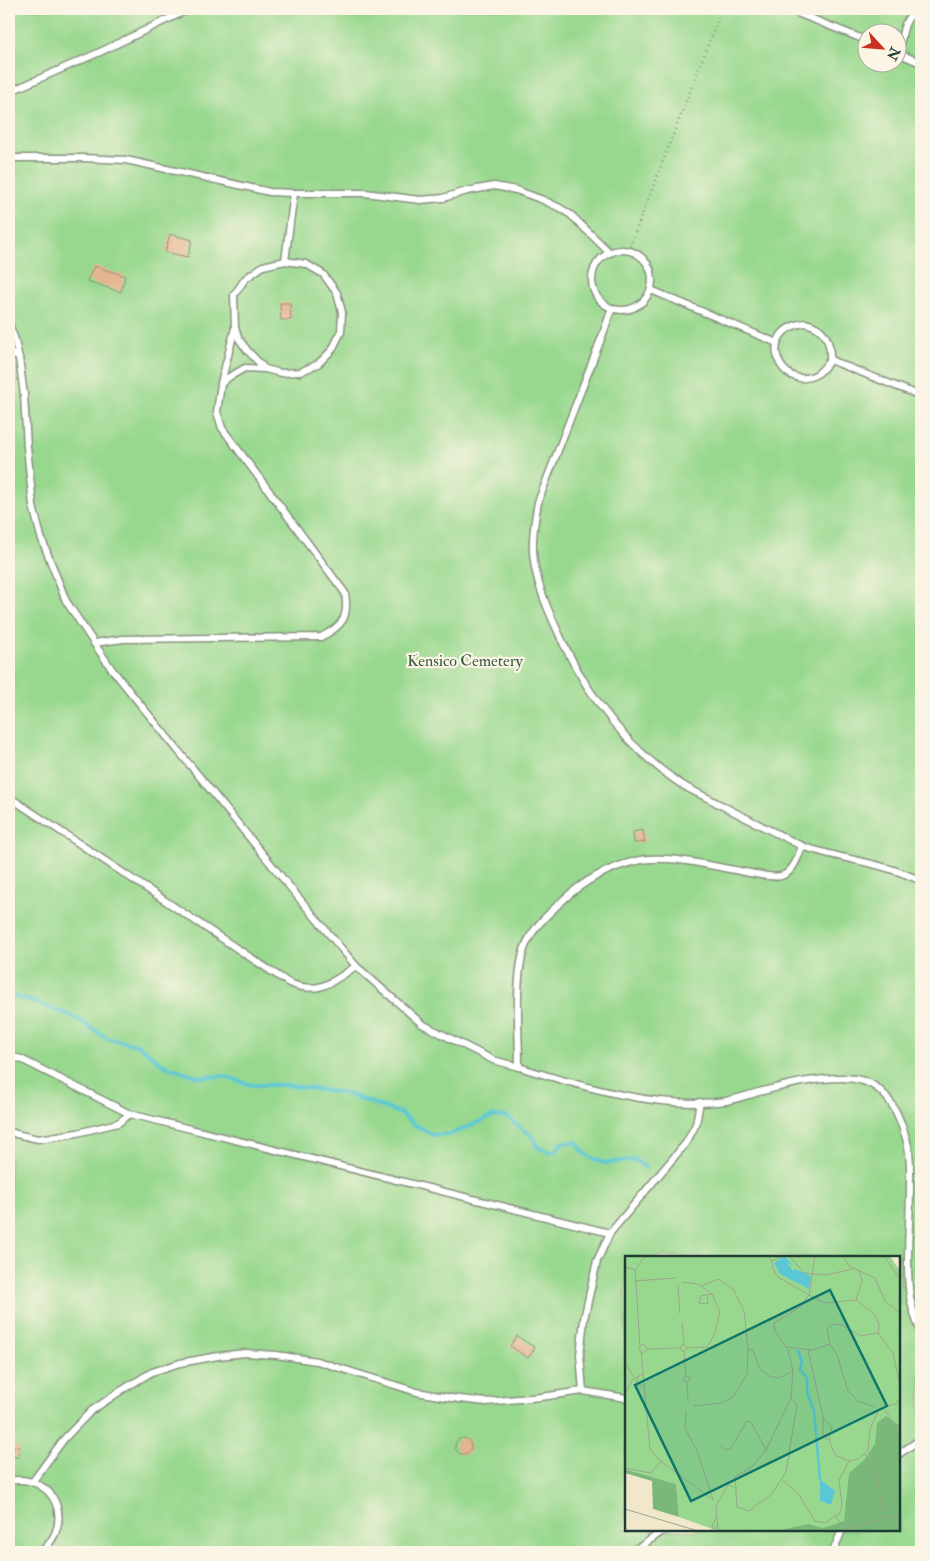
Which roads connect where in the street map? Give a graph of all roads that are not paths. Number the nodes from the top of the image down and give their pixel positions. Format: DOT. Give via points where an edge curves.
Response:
graph roads {
  1 [pos="189,9"];
  2 [pos="787,9"];
  3 [pos="919,9"];
  4 [pos="906,22"];
  5 [pos="858,37"];
  6 [pos="908,57"];
  7 [pos="921,63"];
  8 [pos="9,92"];
  9 [pos="9,158"];
  10 [pos="294,194"];
  11 [pos="610,252"];
  12 [pos="285,261"];
  13 [pos="651,290"];
  14 [pos="612,308"];
  15 [pos="9,324"];
  16 [pos="235,328"];
  17 [pos="777,343"];
  18 [pos="9,352"];
  19 [pos="19,358"];
  20 [pos="830,360"];
  21 [pos="265,369"];
  22 [pos="221,384"];
  23 [pos="921,396"];
  24 [pos="94,643"];
  25 [pos="9,797"];
  26 [pos="802,846"];
  27 [pos="921,881"];
  28 [pos="356,966"];
  29 [pos="9,1056"];
  30 [pos="519,1067"];
  31 [pos="700,1102"];
  32 [pos="130,1114"];
  33 [pos="9,1131"];
  34 [pos="610,1233"];
  35 [pos="921,1332"];
  36 [pos="583,1391"];
  37 [pos="625,1398"];
  38 [pos="921,1439"];
  39 [pos="900,1453"];
  40 [pos="9,1481"];
  41 [pos="33,1481"];
  42 [pos="662,1531"];
  43 [pos="842,1531"];
  44 [pos="41,1552"];
  45 [pos="629,1552"];
  46 [pos="833,1552"];
  1 -- 8 [label="lane"];
  2 -- 5 [label="lane"];
  3 -- 4 [label="lane"];
  6 -- 7 [label="lane"];
  9 -- 10 [label="lane" via="126,160 270,192"];
  10 -- 11 [label="lane" via="365,193 420,200 494,186 516,190 566,212"];
  10 -- 12 [label="lane"];
  11 -- 13 [label="lane" via="628,251 647,262 652,272"];
  11 -- 14 [label="lane" via="595,268 592,278 597,296"];
  12 -- 16 [label="lane" via="263,266 245,279 234,295"];
  12 -- 21 [label="lane" via="306,264 323,274 337,293 342,312 341,332 332,350 318,364 300,372 280,373"];
  13 -- 14 [label="lane" via="636,307 626,310"];
  13 -- 17 [label="lane"];
  14 -- 26 [label="lane" via="538,502 533,527 533,553 543,599 578,674 622,734 647,759 679,783"];
  15 -- 19 [label="lane"];
  16 -- 21 [label="lane" via="247,350"];
  16 -- 22 [label="lane"];
  17 -- 20 [label="lane" via="777,358 781,366 787,373 800,378 818,374"];
  17 -- 20 [label="lane" via="781,335 795,324 811,324 826,335"];
  18 -- 19 [label="lane"];
  19 -- 24 [label="lane" via="33,506 41,537 66,601"];
  20 -- 23 [label="lane"];
  21 -- 22 [label="lane" via="245,368"];
  22 -- 24 [label="lane" via="217,412 222,428 344,593 346,616 332,632 321,637 123,639"];
  24 -- 28 [label="lane" via="126,687"];
  25 -- 28 [label="lane" via="289,983 310,989 322,987"];
  26 -- 27 [label="lane" via="824,854 865,861"];
  26 -- 30 [label="lane" via="791,869 781,876 662,859 642,860 614,868 585,882 535,928 522,955"];
  28 -- 30 [label="lane" via="422,1024 493,1060"];
  29 -- 32 [label="lane"];
  30 -- 31 [label="lane" via="641,1098"];
  31 -- 34 [label="lane" via="696,1124 686,1143"];
  31 -- 35 [label="lane" via="727,1100 812,1081 841,1078 876,1086 888,1097 900,1119 910,1161 909,1290"];
  32 -- 33 [label="lane" via="118,1122 38,1139"];
  32 -- 34 [label="lane"];
  34 -- 36 [label="lane" via="597,1262 584,1320 580,1355"];
  36 -- 37 [label="lane"];
  36 -- 41 [label="lane" via="486,1402 416,1392 317,1361 245,1353 218,1356 152,1372 122,1390 92,1412 64,1439"];
  38 -- 39 [label="lane"];
  40 -- 41 [label="lane"];
  41 -- 44 [label="lane" via="44,1488 58,1509 56,1534"];
  42 -- 45 [label="lane"];
  43 -- 46 [label="lane"];
}
